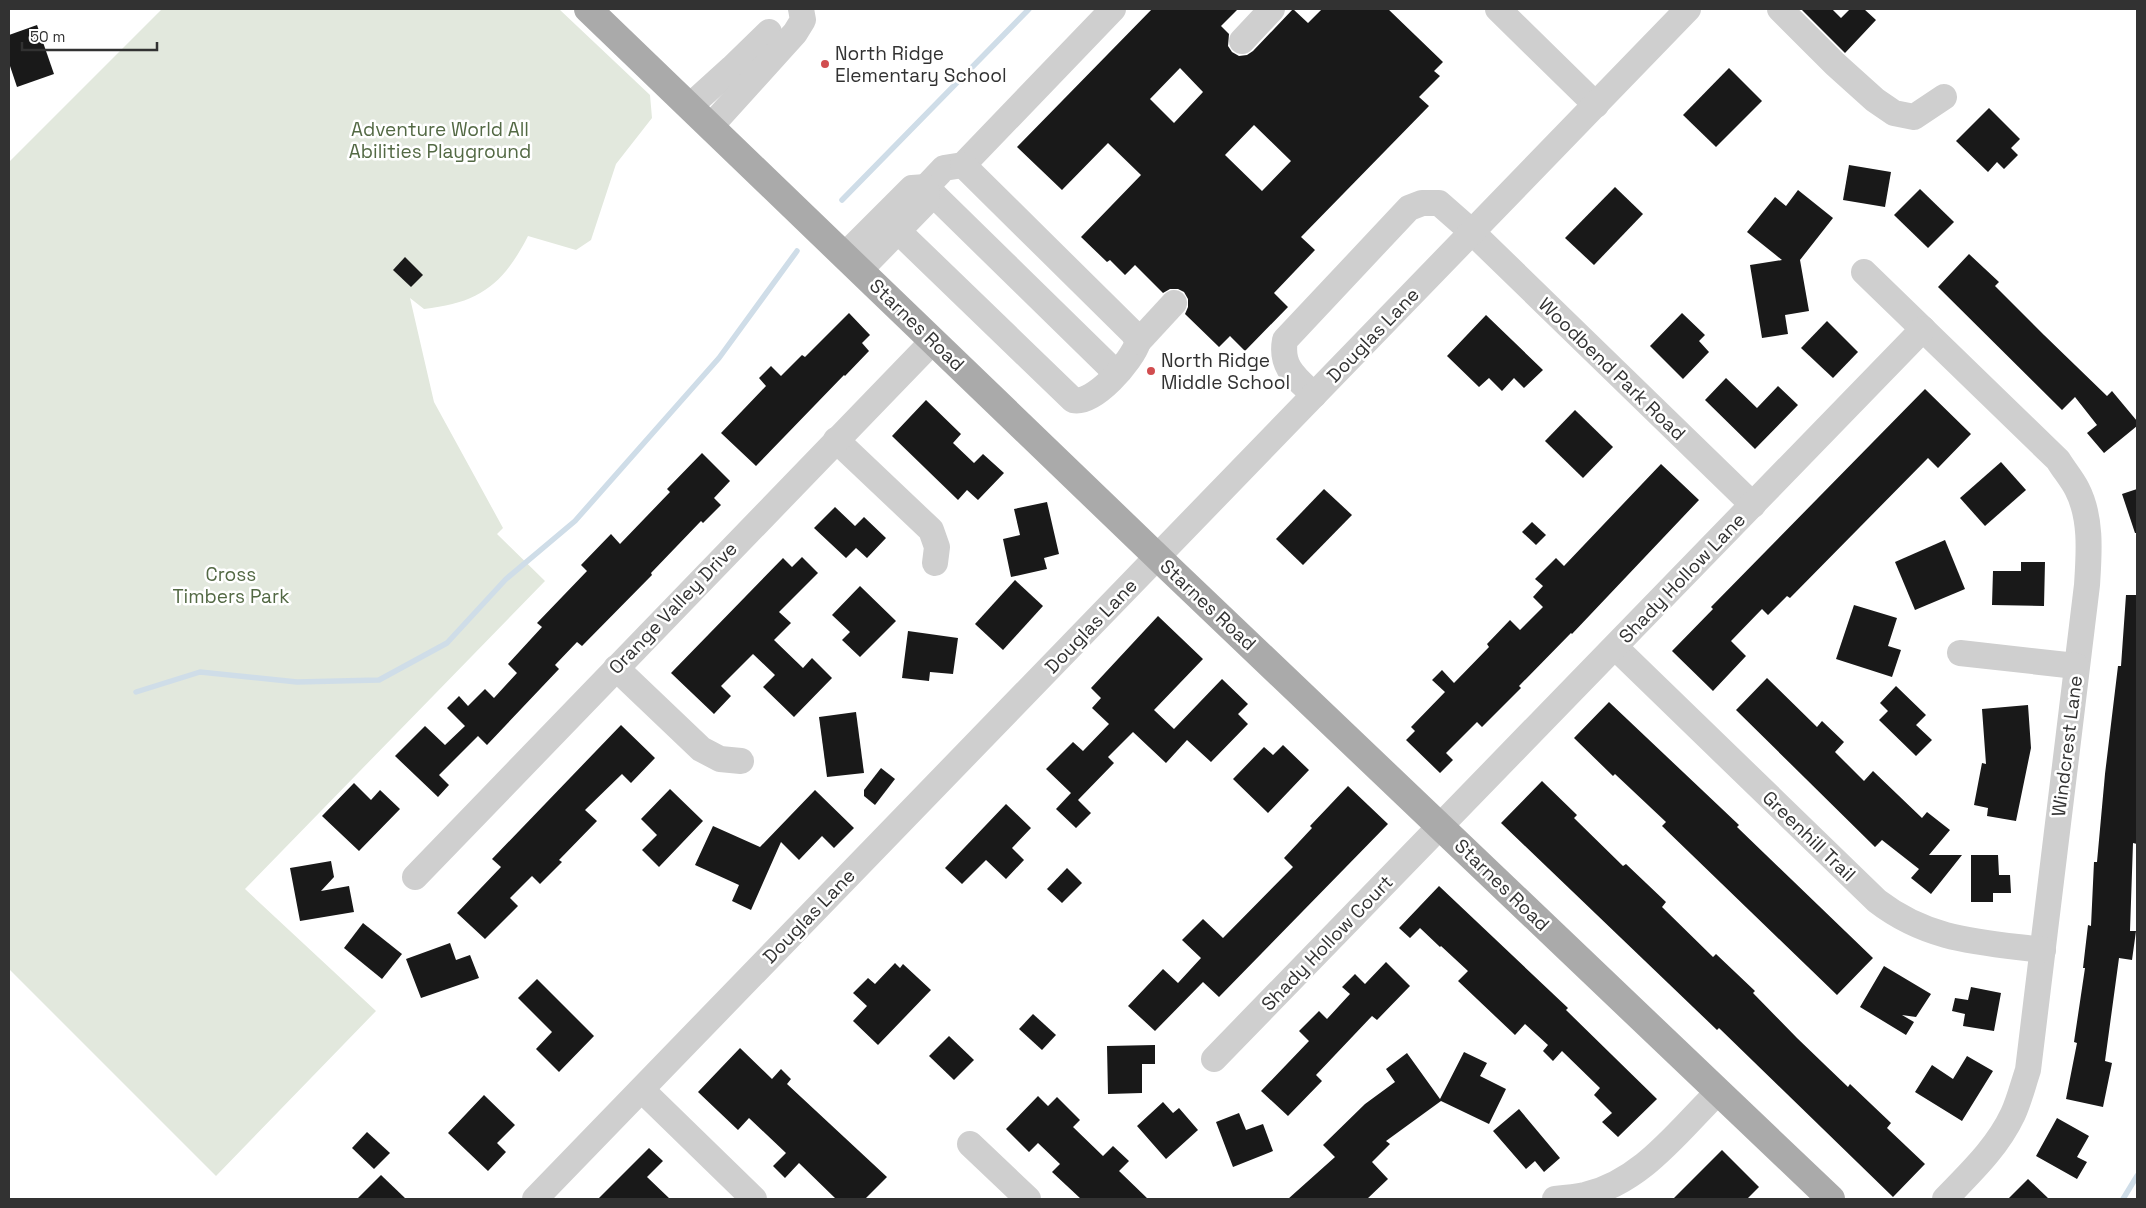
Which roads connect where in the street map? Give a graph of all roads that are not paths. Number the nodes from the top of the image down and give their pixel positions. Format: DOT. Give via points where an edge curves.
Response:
graph roads {
  1 [pos="588,9"];
  2 [pos="801,9"];
  3 [pos="1113,9"];
  4 [pos="1272,9"];
  5 [pos="1498,9"];
  6 [pos="1688,9"];
  7 [pos="1780,9"];
  8 [pos="768,32"];
  9 [pos="1242,40"];
  10 [pos="1944,97"];
  11 [pos="1596,105"];
  12 [pos="689,107"];
  13 [pos="710,127"];
  14 [pos="963,165"];
  15 [pos="926,188"];
  16 [pos="898,231"];
  17 [pos="1472,232"];
  18 [pos="853,263"];
  19 [pos="1864,272"];
  20 [pos="1174,304"];
  21 [pos="1923,328"];
  22 [pos="933,341"];
  23 [pos="1138,342"];
  24 [pos="1116,373"];
  25 [pos="1314,395"];
  26 [pos="836,440"];
  27 [pos="1752,505"];
  28 [pos="1158,558"];
  29 [pos="936,563"];
  30 [pos="1615,647"];
  31 [pos="1960,653"];
  32 [pos="2076,666"];
  33 [pos="616,668"];
  34 [pos="741,761"];
  35 [pos="1440,826"];
  36 [pos="415,877"];
  37 [pos="2043,950"];
  38 [pos="1214,1059"];
  39 [pos="642,1090"];
  40 [pos="1718,1092"];
  41 [pos="970,1144"];
  42 [pos="535,1199"];
  43 [pos="754,1199"];
  44 [pos="1028,1199"];
  45 [pos="1555,1199"];
  46 [pos="1831,1199"];
  47 [pos="1945,1199"];
  1 -- 12 [label="main road, Starnes Road"];
  2 -- 13 [label="street" via="803,20 796,33"];
  3 -- 14 [label="street"];
  4 -- 9 [label="street"];
  5 -- 11 [label="street"];
  6 -- 11 [label="street, Douglas Lane"];
  7 -- 10 [label="street" via="1835,64 1894,113 1914,116"];
  8 -- 12 [label="street"];
  11 -- 17 [label="street, Douglas Lane"];
  12 -- 13 [label="main road, Starnes Road"];
  13 -- 18 [label="main road, Starnes Road"];
  14 -- 15 [label="street" via="944,168"];
  14 -- 23 [label="street" via="1133,333"];
  15 -- 16 [label="street" via="927,201"];
  15 -- 18 [label="street" via="912,188"];
  15 -- 24 [label="street"];
  16 -- 18 [label="street"];
  16 -- 24 [label="street" via="1073,400 1080,402 1094,396"];
  17 -- 25 [label="street, Douglas Lane"];
  17 -- 25 [label="street, Woodbend Park Road" via="1439,203 1422,203 1410,208 1285,340 1283,352 1287,367"];
  17 -- 27 [label="street, Woodbend Park Road"];
  18 -- 22 [label="main road, Starnes Road"];
  19 -- 21 [label="street, Windcrest Lane"];
  20 -- 23 [label="street"];
  21 -- 27 [label="street, Shady Hollow Lane"];
  21 -- 32 [label="street, Windcrest Lane" via="2058,460 2078,490 2086,518 2089,558"];
  22 -- 26 [label="street, Orange Valley Drive"];
  22 -- 28 [label="main road, Starnes Road"];
  23 -- 24 [label="street" via="1131,357"];
  25 -- 28 [label="street, Douglas Lane"];
  26 -- 29 [label="street" via="931,530 937,547"];
  26 -- 33 [label="street, Orange Valley Drive"];
  27 -- 30 [label="street, Shady Hollow Lane"];
  28 -- 35 [label="main road, Starnes Road"];
  28 -- 39 [label="street, Douglas Lane"];
  30 -- 35 [label="street, Shady Hollow Lane"];
  30 -- 37 [label="street, Greenhill Trail" via="1896,916 1943,936"];
  31 -- 32 [label="street"];
  32 -- 37 [label="street, Windcrest Lane"];
  33 -- 34 [label="street" via="700,749 720,759"];
  33 -- 36 [label="street, Orange Valley Drive"];
  35 -- 38 [label="street, Shady Hollow Court"];
  35 -- 40 [label="main road, Starnes Road"];
  37 -- 47 [label="street, Windcrest Lane" via="2028,1070 2013,1114 1983,1159"];
  39 -- 42 [label="street, Douglas Lane"];
  39 -- 43 [label="street"];
  40 -- 45 [label="street" via="1644,1166 1628,1177 1586,1195"];
  40 -- 46 [label="main road, Starnes Road"];
  41 -- 44 [label="street"];
}
